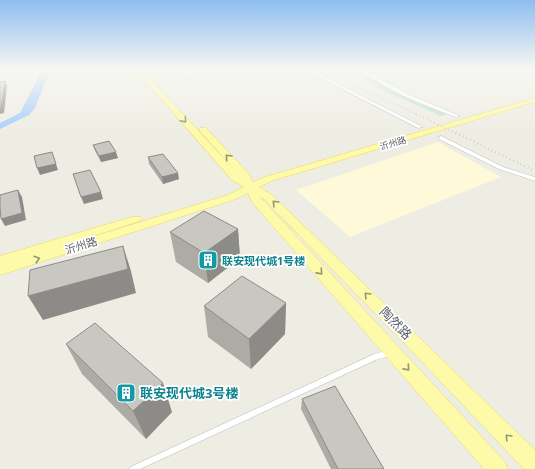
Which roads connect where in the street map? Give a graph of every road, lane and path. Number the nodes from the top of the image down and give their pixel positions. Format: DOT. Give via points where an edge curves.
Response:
graph roads {
  1 [pos="164,92"];
  2 [pos="166,92"];
  3 [pos="350,92"];
  4 [pos="402,92"];
  5 [pos="535,99"];
  6 [pos="535,104"];
  7 [pos="458,116"];
  8 [pos="420,127"];
  9 [pos="441,138"];
  10 [pos="310,169"];
  11 [pos="535,180"];
  12 [pos="252,188"];
  13 [pos="0,261"];
  14 [pos="0,270"];
  15 [pos="393,352"];
  16 [pos="535,465"];
  17 [pos="133,469"];
  18 [pos="498,469"];
  1 -- 12 [label="main road, 陶然路, one-way" via="235,178"];
  12 -- 2 [label="main road, 陶然路, one-way" via="245,175"];
  3 -- 8 [label="street"];
  4 -- 7 [label="street"];
  5 -- 10 [label="main road" via="319,162"];
  6 -- 10 [label="main road" via="324,169"];
  9 -- 11 [label="street" via="501,168"];
  10 -- 12 [label="main road, 沂州路" via="272,184"];
  12 -- 13 [label="main road, 沂州路" via="226,191"];
  14 -- 12 [label="main road, 沂州路, one-way" via="232,198"];
  12 -- 15 [label="main road, 陶然路, one-way" via="256,200"];
  16 -- 12 [label="main road, 陶然路, one-way" via="268,197"];
  15 -- 17 [label="lane" via="375,357"];
  15 -- 18 [label="main road, 陶然路, one-way"];
}
